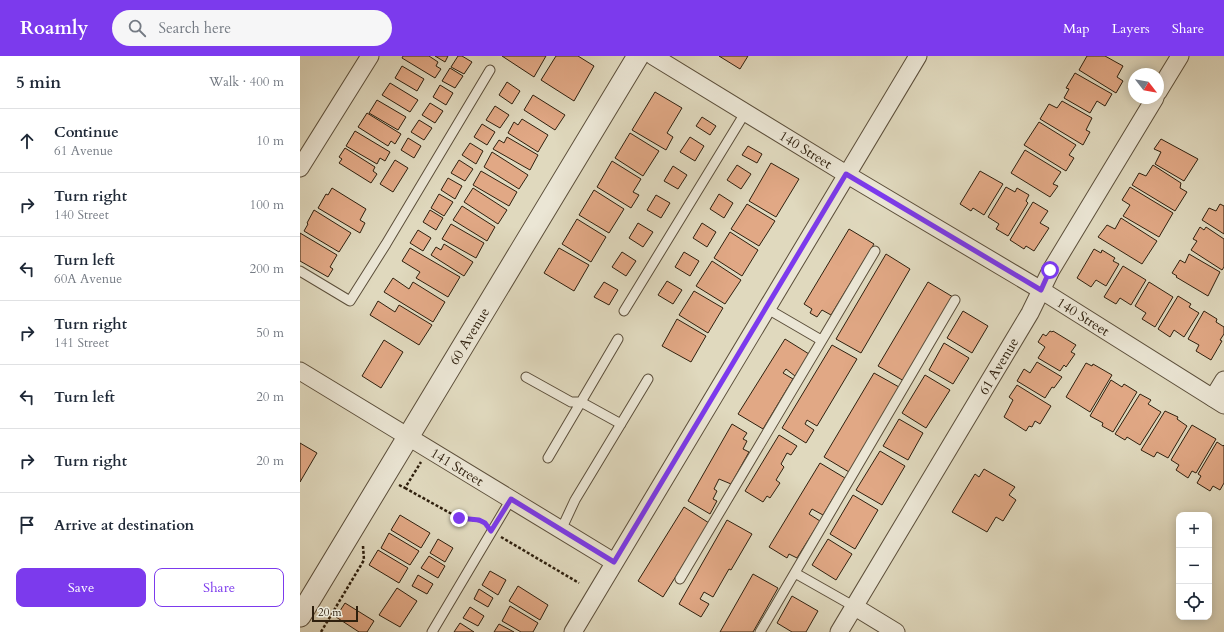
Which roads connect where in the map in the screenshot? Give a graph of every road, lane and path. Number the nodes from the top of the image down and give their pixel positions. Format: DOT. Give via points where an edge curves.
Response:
graph roads {
  1 [pos="638,56"];
  2 [pos="653,56"];
  3 [pos="918,56"];
  4 [pos="1180,56"];
  5 [pos="365,58"];
  6 [pos="490,70"];
  7 [pos="1164,82"];
  8 [pos="1150,104"];
  9 [pos="745,113"];
  10 [pos="300,168"];
  11 [pos="846,174"];
  12 [pos="875,251"];
  13 [pos="300,271"];
  14 [pos="1041,290"];
  15 [pos="955,300"];
  16 [pos="766,308"];
  17 [pos="624,311"];
  18 [pos="618,339"];
  19 [pos="821,340"];
  20 [pos="300,371"];
  21 [pos="526,377"];
  22 [pos="648,379"];
  23 [pos="1224,380"];
  24 [pos="581,402"];
  25 [pos="1219,402"];
  26 [pos="621,424"];
  27 [pos="408,437"];
  28 [pos="548,458"];
  29 [pos="421,461"];
  30 [pos="398,484"];
  31 [pos="405,488"];
  32 [pos="511,499"];
  33 [pos="561,530"];
  34 [pos="491,531"];
  35 [pos="363,540"];
  36 [pos="614,562"];
  37 [pos="795,573"];
  38 [pos="680,579"];
  39 [pos="579,583"];
  40 [pos="855,607"];
  41 [pos="300,616"];
  42 [pos="321,632"];
  43 [pos="432,632"];
  44 [pos="573,632"];
  45 [pos="760,632"];
  46 [pos="839,632"];
  47 [pos="896,632"];
  1 -- 27 [label="street, 60 Avenue"];
  2 -- 9 [label="street, 140 Street"];
  3 -- 11 [label="street"];
  4 -- 7 [label="street"];
  5 -- 10 [label="street"];
  6 -- 13 [label="lane" via="350,301"];
  8 -- 14 [label="street, 61 Avenue" via="1050,270"];
  9 -- 11 [label="street, 140 Street"];
  9 -- 17 [label="lane"];
  11 -- 14 [label="street, 140 Street"];
  11 -- 16 [label="street"];
  12 -- 19 [label="lane"];
  14 -- 25 [label="street, 140 Street"];
  14 -- 40 [label="street, 61 Avenue" via="1030,313"];
  15 -- 37 [label="lane"];
  16 -- 19 [label="lane"];
  16 -- 36 [label="street"];
  18 -- 24 [label="lane"];
  19 -- 38 [label="lane"];
  20 -- 27 [label="street, 141 Street"];
  21 -- 24 [label="lane" via="571,402"];
  22 -- 26 [label="lane"];
  23 -- 25 [label="street"];
  24 -- 26 [label="lane"];
  24 -- 28 [label="lane"];
  26 -- 33 [label="lane" via="575,500"];
  27 -- 32 [label="street, 141 Street"];
  27 -- 41 [label="street, 60 Avenue"];
  29 -- 31 [label="path"];
  30 -- 31 [label="path"];
  31 -- 34 [label="path" via="459,518 485,523"];
  32 -- 33 [label="street, 141 Street"];
  32 -- 34 [label="lane"];
  33 -- 36 [label="street, 141 Street"];
  34 -- 39 [label="path"];
  34 -- 43 [label="lane"];
  35 -- 42 [label="path" via="364,560"];
  36 -- 44 [label="street"];
  37 -- 40 [label="lane"];
  37 -- 45 [label="lane"];
  40 -- 46 [label="street, 61 Avenue"];
  40 -- 47 [label="street"];
}
